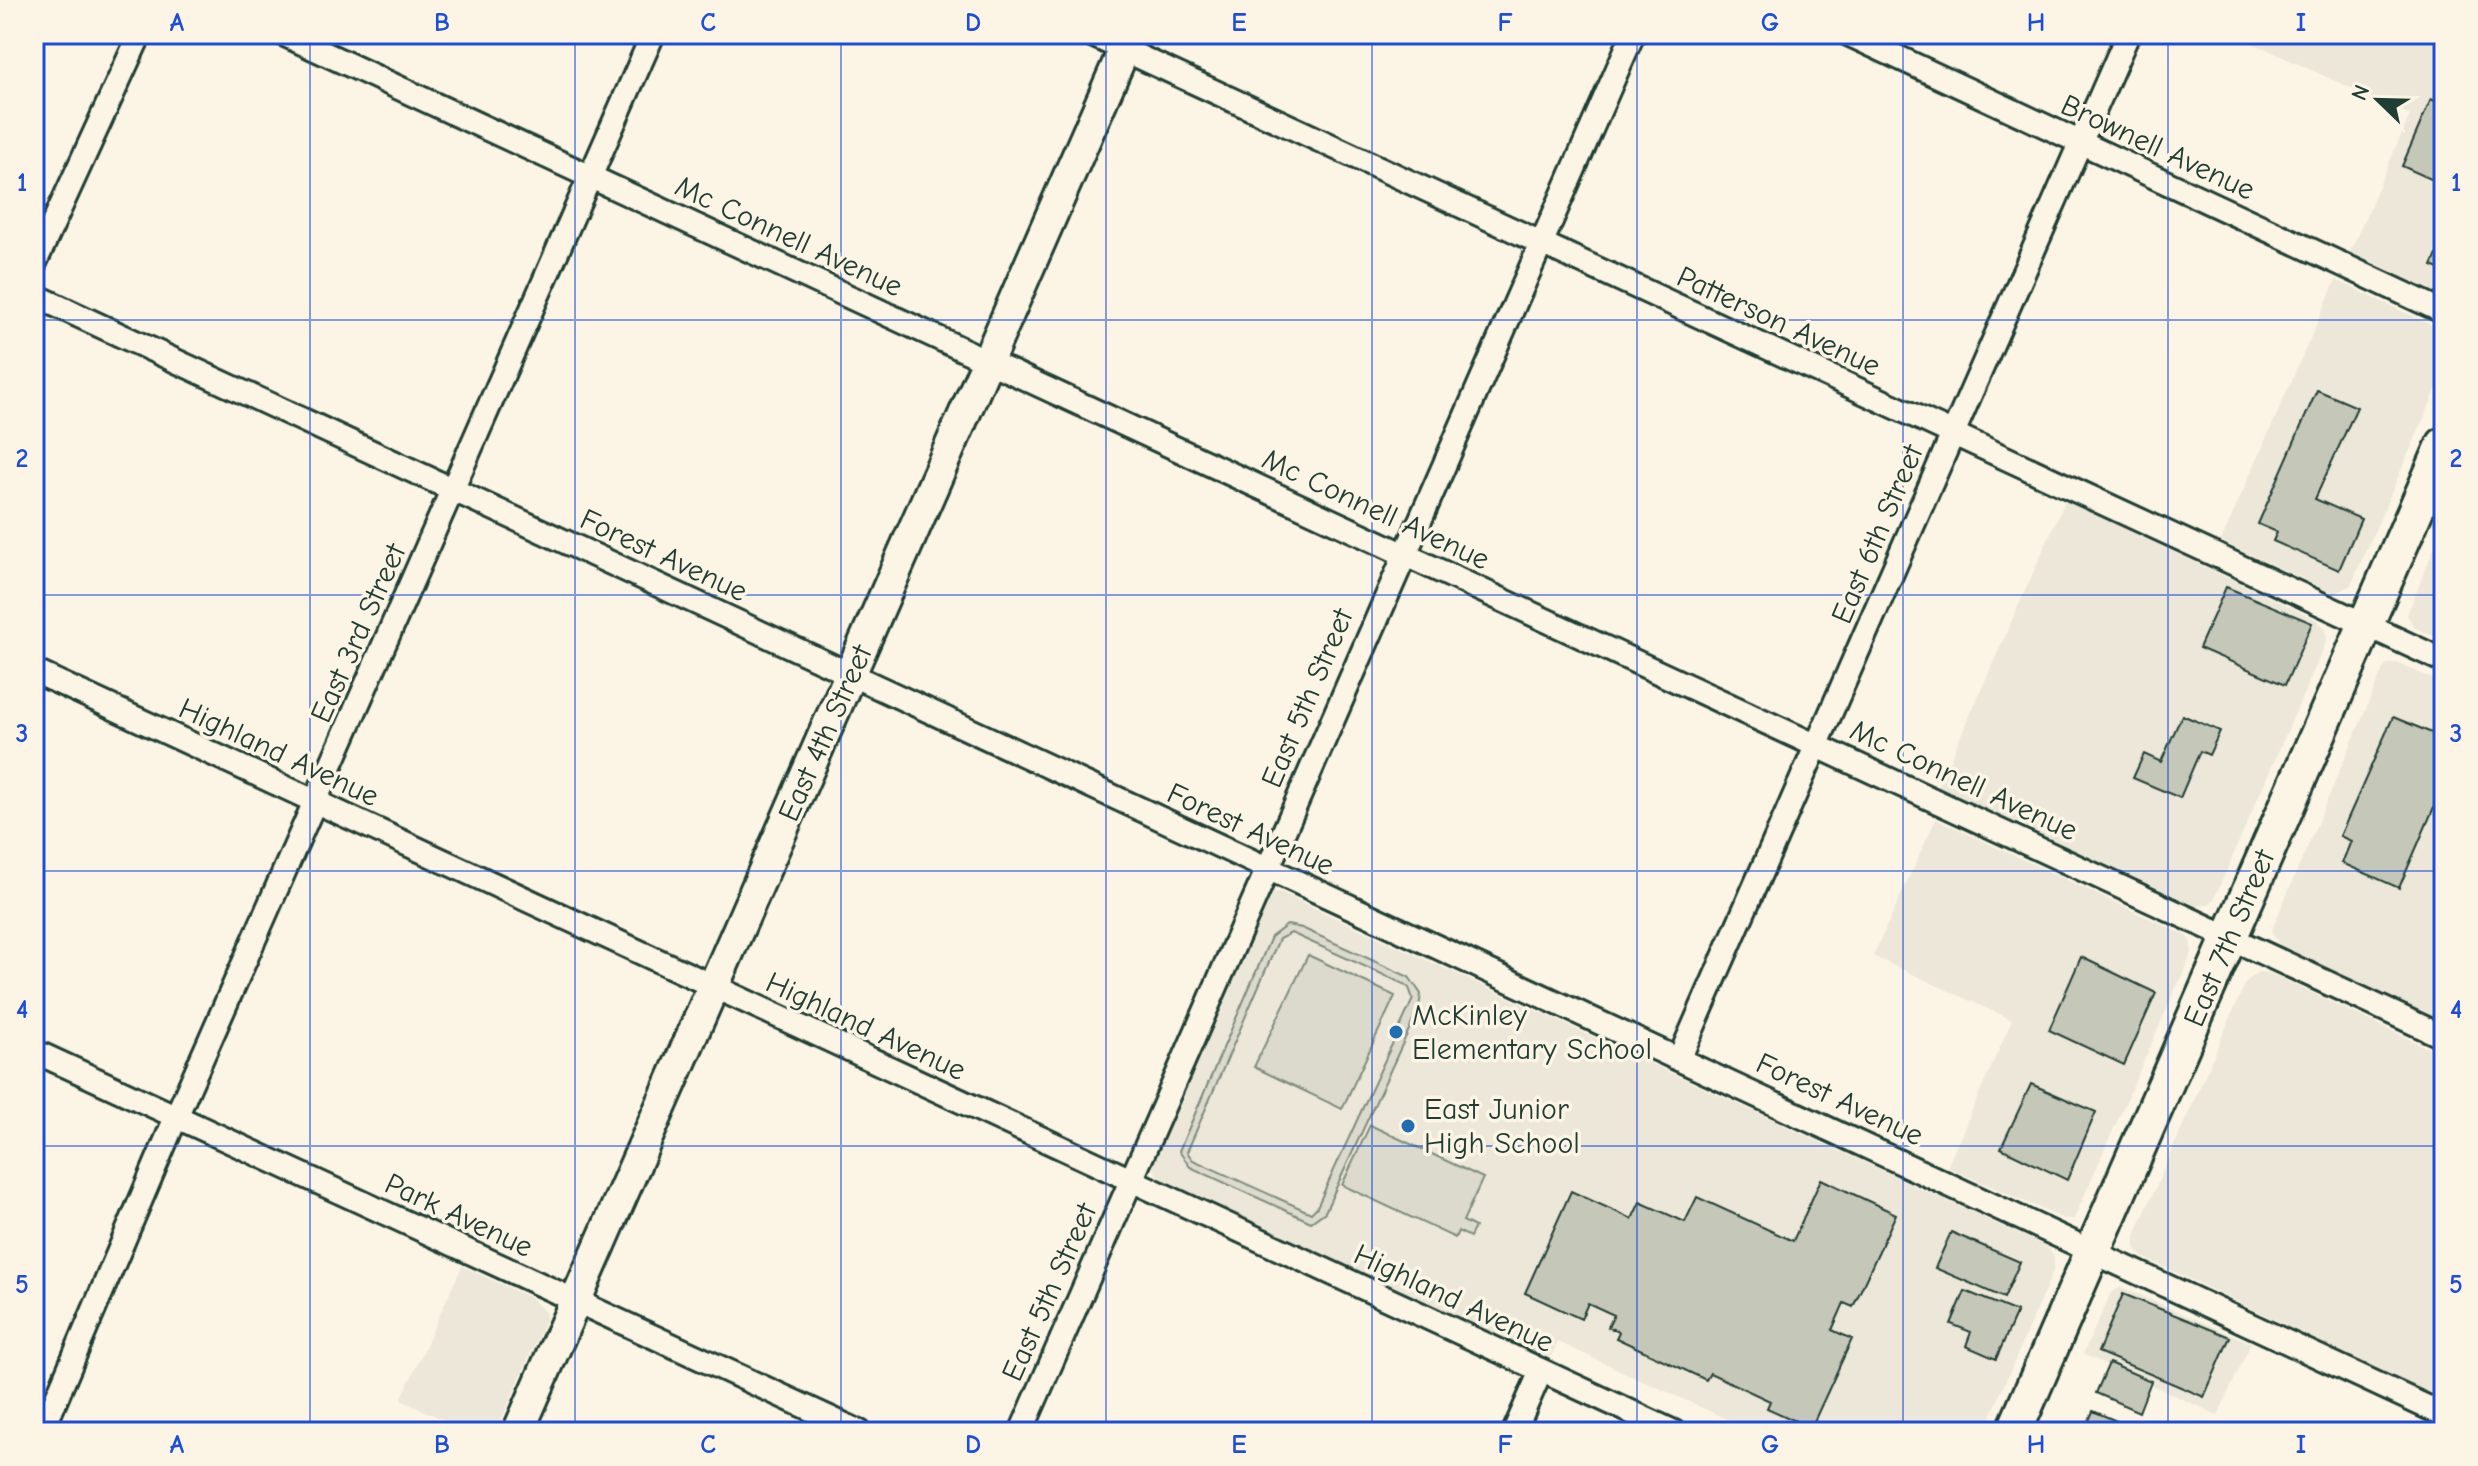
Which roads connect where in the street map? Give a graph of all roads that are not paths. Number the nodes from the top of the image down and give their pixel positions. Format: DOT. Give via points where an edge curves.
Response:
graph roads {
  1 [pos="140,34"];
  2 [pos="283,34"];
  3 [pos="653,34"];
  4 [pos="1090,34"];
  5 [pos="1633,34"];
  6 [pos="1848,34"];
  7 [pos="2128,34"];
  8 [pos="1127,42"];
  9 [pos="2080,144"];
  10 [pos="591,175"];
  11 [pos="1541,244"];
  12 [pos="34,265"];
  13 [pos="34,295"];
  14 [pos="2444,312"];
  15 [pos="987,363"];
  16 [pos="1953,434"];
  17 [pos="2444,445"];
  18 [pos="453,489"];
  19 [pos="1402,555"];
  20 [pos="2366,624"];
  21 [pos="2444,661"];
  22 [pos="34,671"];
  23 [pos="850,675"];
  24 [pos="1818,745"];
  25 [pos="317,802"];
  26 [pos="1266,869"];
  27 [pos="2230,936"];
  28 [pos="713,988"];
  29 [pos="2444,1037"];
  30 [pos="34,1051"];
  31 [pos="1680,1057"];
  32 [pos="176,1117"];
  33 [pos="1130,1182"];
  34 [pos="2095,1251"];
  35 [pos="576,1301"];
  36 [pos="1541,1371"];
  37 [pos="2444,1415"];
  38 [pos="43,1429"];
  39 [pos="518,1432"];
  40 [pos="860,1432"];
  41 [pos="1021,1432"];
  42 [pos="1514,1432"];
  43 [pos="1674,1432"];
  44 [pos="2014,1432"];
  1 -- 12 [label="street"];
  2 -- 10 [label="street, Mc Connell Avenue"];
  3 -- 10 [label="street, East 3rd Street"];
  4 -- 8 [label="street, Patterson Avenue"];
  5 -- 11 [label="street, East 5th Street"];
  6 -- 9 [label="street, Brownell Avenue"];
  7 -- 9 [label="street, East 6th Street"];
  8 -- 11 [label="street, Patterson Avenue"];
  8 -- 15 [label="street, East 4th Street"];
  9 -- 14 [label="street, Brownell Avenue"];
  9 -- 16 [label="street, East 6th Street"];
  10 -- 15 [label="street, Mc Connell Avenue"];
  10 -- 18 [label="street, East 3rd Street"];
  11 -- 16 [label="street, Patterson Avenue"];
  11 -- 19 [label="street, East 5th Street"];
  13 -- 18 [label="street, Forest Avenue"];
  15 -- 19 [label="street, Mc Connell Avenue"];
  15 -- 23 [label="street, East 4th Street"];
  16 -- 20 [label="street, Patterson Avenue"];
  16 -- 24 [label="street, East 6th Street"];
  17 -- 20 [label="main road, East 7th Street"];
  18 -- 23 [label="street, Forest Avenue"];
  18 -- 25 [label="street, East 3rd Street"];
  19 -- 24 [label="street, Mc Connell Avenue"];
  19 -- 26 [label="street, East 5th Street"];
  20 -- 21 [label="street, Patterson Avenue"];
  20 -- 27 [label="main road, East 7th Street"];
  22 -- 25 [label="street, Highland Avenue"];
  23 -- 26 [label="street, Forest Avenue"];
  23 -- 28 [label="street, East 4th Street"];
  24 -- 27 [label="street, Mc Connell Avenue"];
  24 -- 31 [label="street, East 6th Street"];
  25 -- 28 [label="street, Highland Avenue"];
  25 -- 32 [label="street, East 3rd Street"];
  26 -- 31 [label="street, Forest Avenue"];
  26 -- 33 [label="street, East 5th Street"];
  27 -- 29 [label="street, Mc Connell Avenue"];
  27 -- 34 [label="main road, East 7th Street"];
  28 -- 33 [label="street, Highland Avenue"];
  28 -- 35 [label="street, East 4th Street"];
  30 -- 32 [label="street, Park Avenue"];
  31 -- 34 [label="street, Forest Avenue"];
  32 -- 35 [label="street, Park Avenue"];
  32 -- 38 [label="street, East 3rd Street"];
  33 -- 36 [label="street, Highland Avenue"];
  33 -- 41 [label="street, East 5th Street"];
  34 -- 37 [label="street, Forest Avenue"];
  34 -- 44 [label="main road, East 7th Street"];
  35 -- 39 [label="street, East 4th Street"];
  35 -- 40 [label="street, Park Avenue"];
  36 -- 42 [label="street"];
  36 -- 43 [label="street, Highland Avenue"];
}
